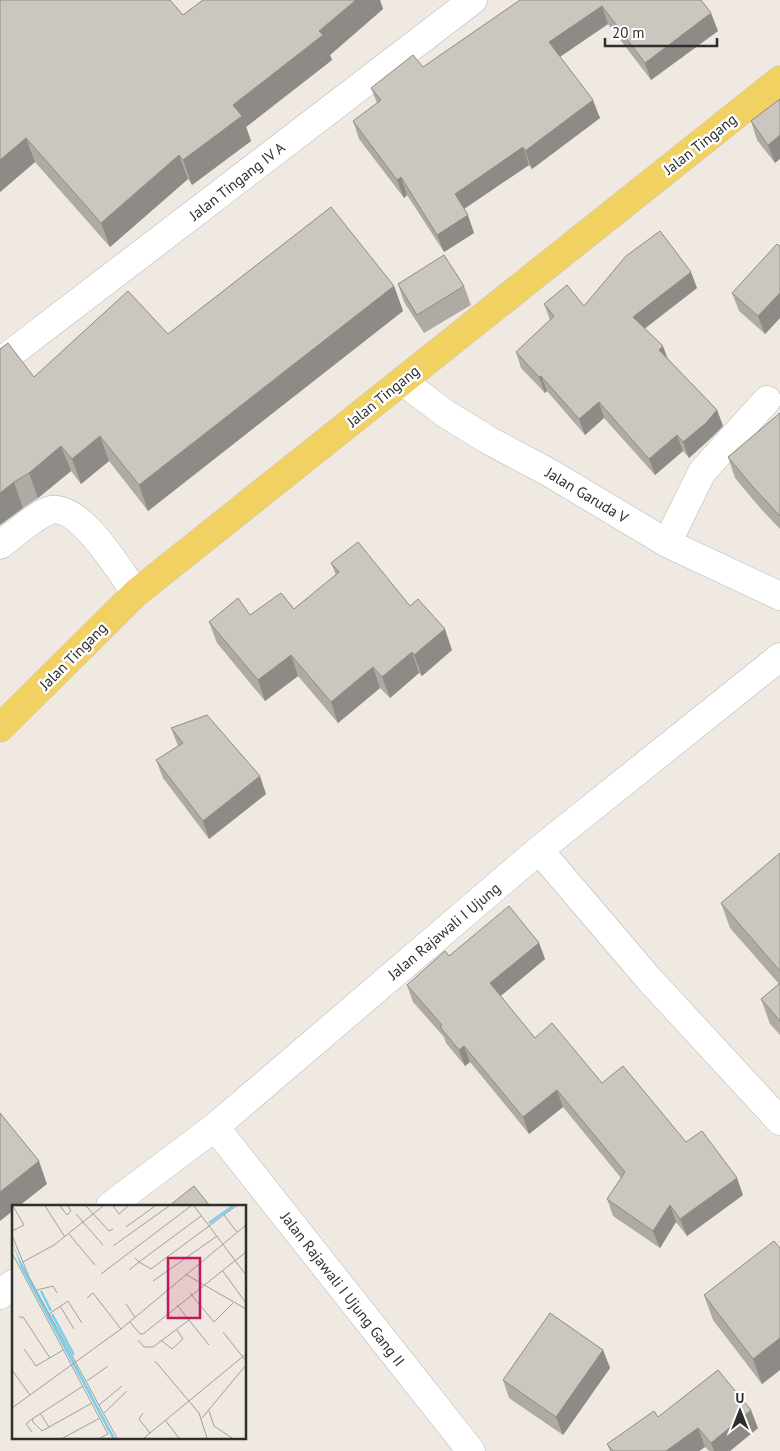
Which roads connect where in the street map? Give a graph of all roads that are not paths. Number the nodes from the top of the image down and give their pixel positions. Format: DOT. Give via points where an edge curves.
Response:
graph roads {
  1 [pos="474,0"];
  2 [pos="780,80"];
  3 [pos="0,362"];
  4 [pos="402,380"];
  5 [pos="767,400"];
  6 [pos="666,543"];
  7 [pos="0,546"];
  8 [pos="136,593"];
  9 [pos="780,596"];
  10 [pos="780,657"];
  11 [pos="0,728"];
  12 [pos="539,850"];
  13 [pos="780,1121"];
  14 [pos="215,1127"];
  15 [pos="111,1205"];
  16 [pos="12,1285"];
  17 [pos="0,1295"];
  18 [pos="471,1451"];
  1 -- 3 [label="street, Jalan Tingang IV A"];
  2 -- 4 [label="main road, Jalan Tingang"];
  4 -- 6 [label="street, Jalan Garuda V" via="446,414 488,440"];
  4 -- 8 [label="main road, Jalan Tingang"];
  5 -- 6 [label="street" via="702,472"];
  6 -- 9 [label="street, Jalan Garuda V"];
  7 -- 8 [label="street" via="51,510 69,512 87,527"];
  8 -- 11 [label="main road, Jalan Tingang"];
  10 -- 12 [label="street, Jalan Rajawali I Ujung"];
  12 -- 13 [label="street" via="649,979"];
  12 -- 14 [label="street, Jalan Rajawali I Ujung"];
  14 -- 15 [label="street, Jalan Rajawali I Ujung"];
  14 -- 18 [label="street, Jalan Rajawali I Ujung Gang II"];
  16 -- 17 [label="street"];
}
